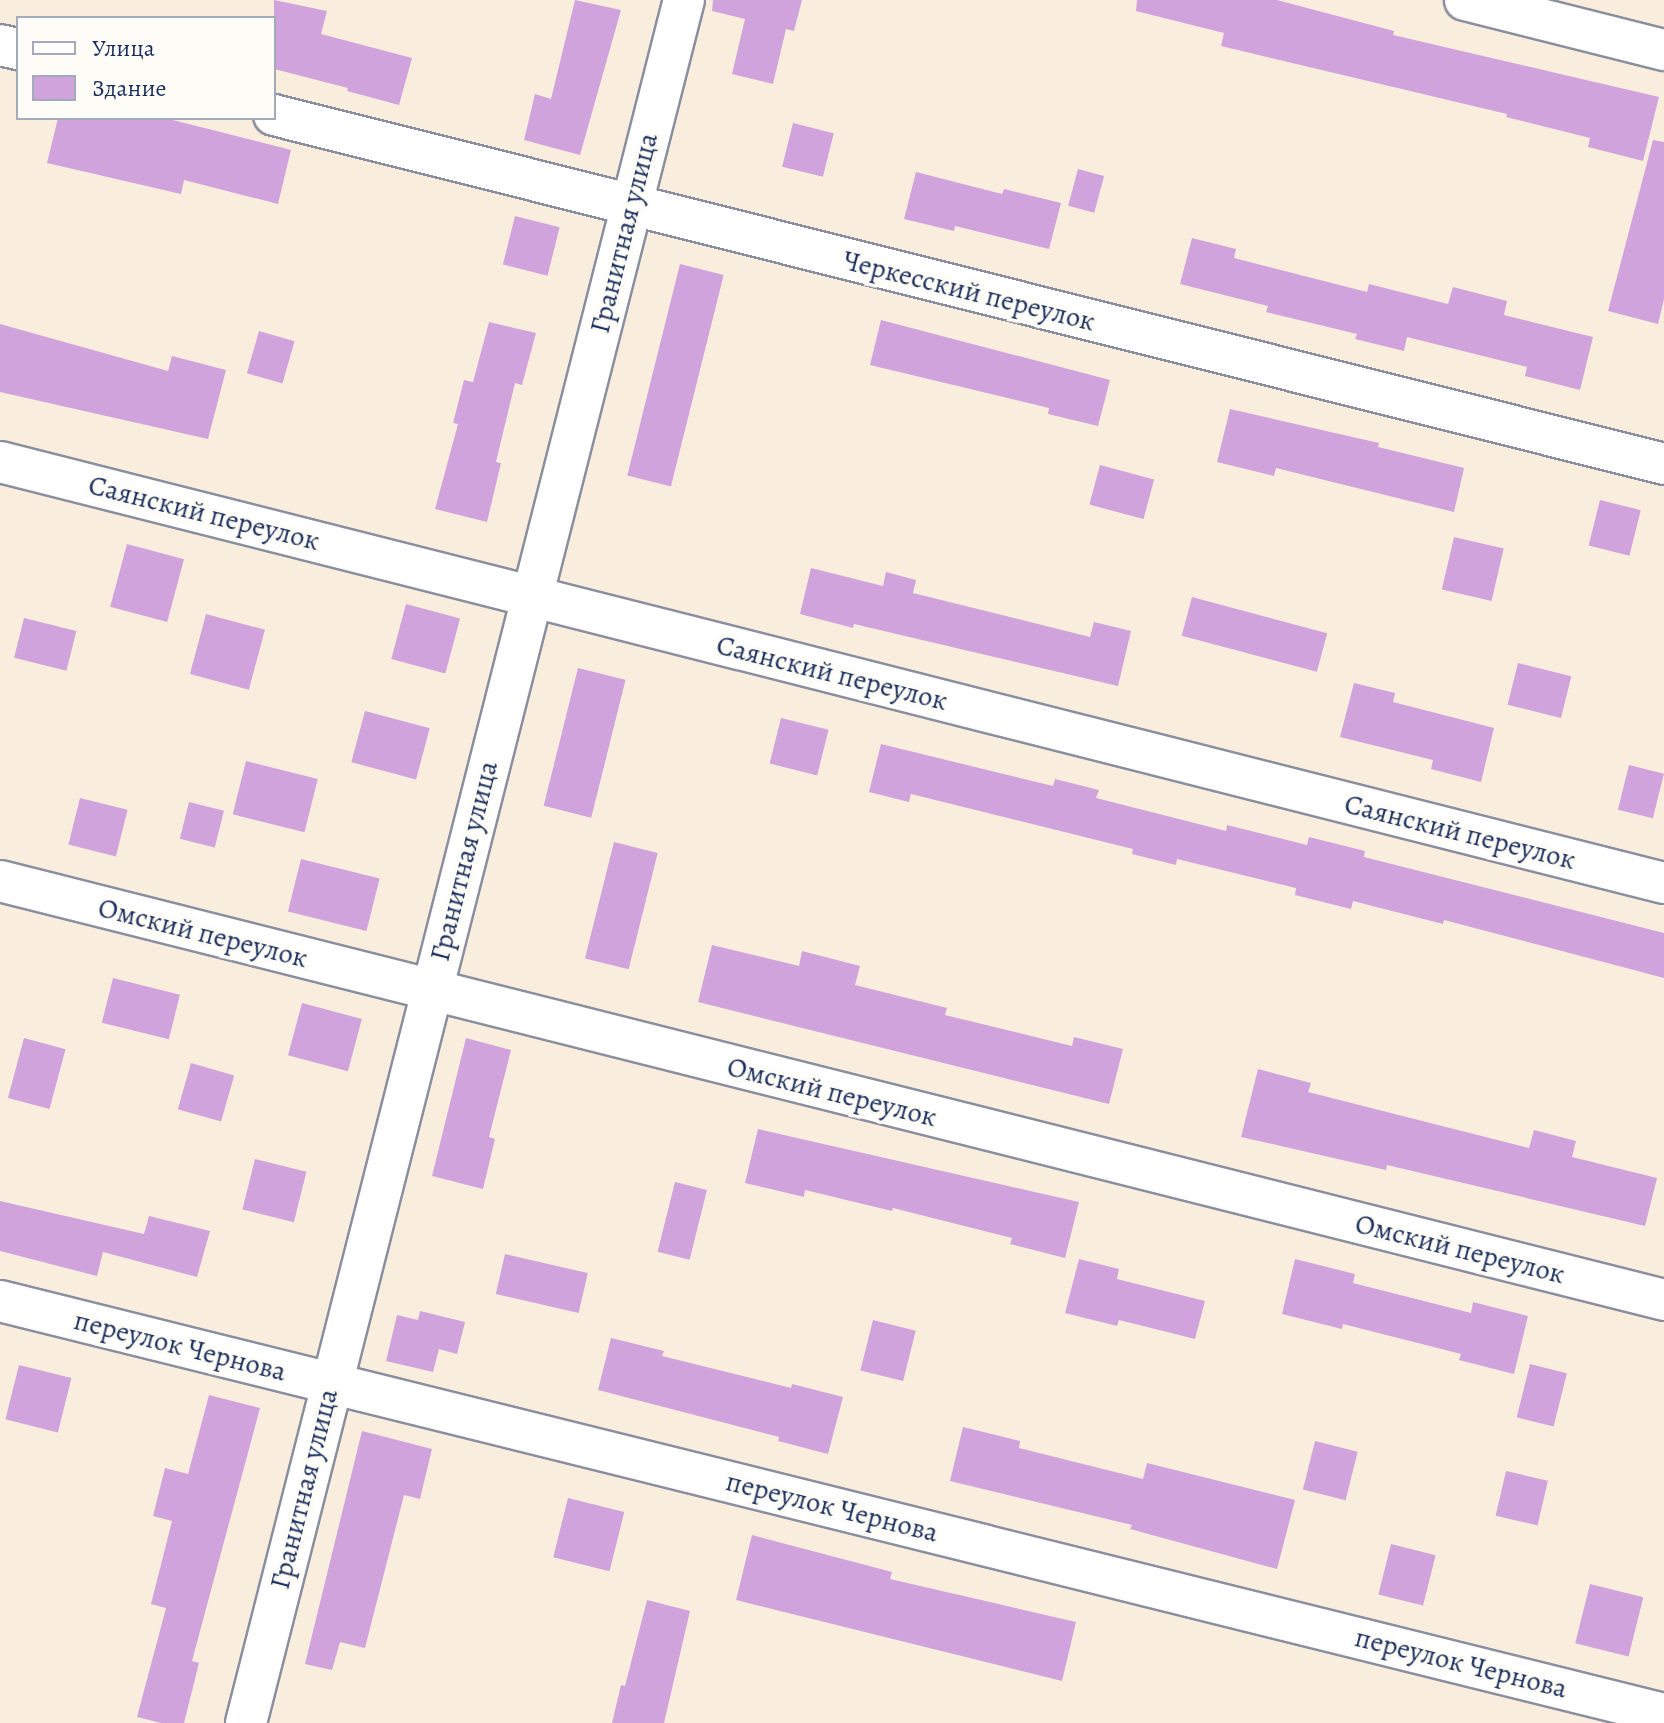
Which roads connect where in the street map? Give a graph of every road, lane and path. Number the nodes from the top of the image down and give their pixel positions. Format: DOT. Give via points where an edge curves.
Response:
graph roads {
  1 [pos="684,0"];
  2 [pos="1465,0"];
  3 [pos="1664,50"];
  4 [pos="276,116"];
  5 [pos="631,207"];
  6 [pos="0,462"];
  7 [pos="1664,464"];
  8 [pos="531,596"];
  9 [pos="0,881"];
  10 [pos="1664,883"];
  11 [pos="430,991"];
  12 [pos="1664,1300"];
  13 [pos="0,1301"];
  14 [pos="330,1383"];
  15 [pos="1664,1714"];
  16 [pos="246,1723"];
  1 -- 5 [label="street, Гранитная улица"];
  2 -- 3 [label="street"];
  4 -- 5 [label="street, Черкесский переулок"];
  5 -- 7 [label="street, Черкесский переулок"];
  5 -- 8 [label="street, Гранитная улица"];
  6 -- 8 [label="street, Саянский переулок"];
  8 -- 10 [label="street, Саянский переулок"];
  8 -- 11 [label="street, Гранитная улица"];
  9 -- 11 [label="street, Омский переулок"];
  11 -- 12 [label="street, Омский переулок"];
  11 -- 14 [label="street, Гранитная улица"];
  13 -- 14 [label="street, переулок Чернова"];
  14 -- 15 [label="street, переулок Чернова"];
  14 -- 16 [label="street, Гранитная улица"];
}
